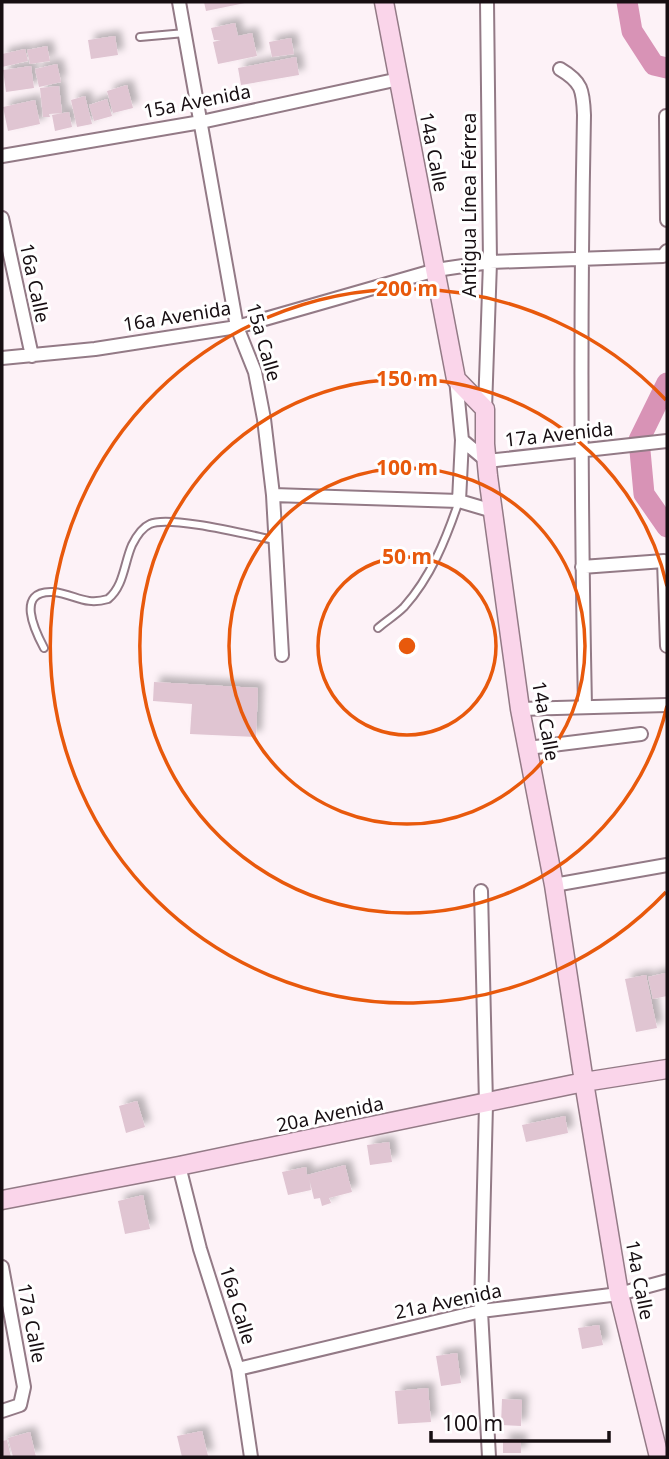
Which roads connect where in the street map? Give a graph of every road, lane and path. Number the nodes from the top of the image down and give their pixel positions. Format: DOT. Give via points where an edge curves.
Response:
graph roads {
  1 [pos="179,2"];
  2 [pos="384,2"];
  3 [pos="487,2"];
  4 [pos="185,33"];
  5 [pos="140,37"];
  6 [pos="560,69"];
  7 [pos="399,79"];
  8 [pos="666,116"];
  9 [pos="201,122"];
  10 [pos="2,156"];
  11 [pos="2,218"];
  12 [pos="667,220"];
  13 [pos="667,251"];
  14 [pos="581,261"];
  15 [pos="490,262"];
  16 [pos="436,270"];
  17 [pos="237,327"];
  18 [pos="32,356"];
  19 [pos="2,358"];
  20 [pos="456,379"];
  21 [pos="485,409"];
  22 [pos="462,440"];
  23 [pos="667,441"];
  24 [pos="583,449"];
  25 [pos="487,461"];
  26 [pos="274,495"];
  27 [pos="460,501"];
  28 [pos="493,511"];
  29 [pos="274,540"];
  30 [pos="582,567"];
  31 [pos="378,628"];
  32 [pos="667,646"];
  33 [pos="44,648"];
  34 [pos="282,655"];
  35 [pos="667,705"];
  36 [pos="585,707"];
  37 [pos="520,709"];
  38 [pos="641,734"];
  39 [pos="528,748"];
  40 [pos="667,866"];
  41 [pos="554,885"];
  42 [pos="481,891"];
  43 [pos="667,1069"];
  44 [pos="584,1082"];
  45 [pos="486,1104"];
  46 [pos="179,1167"];
  47 [pos="2,1200"];
  48 [pos="2,1267"];
  49 [pos="667,1280"];
  50 [pos="619,1294"];
  51 [pos="481,1311"];
  52 [pos="238,1369"];
  53 [pos="2,1411"];
  54 [pos="251,1457"];
  55 [pos="489,1457"];
  56 [pos="659,1457"];
  1 -- 4 [label="street, 15a Calle"];
  2 -- 7 [label="street, 14a Calle"];
  3 -- 15 [label="street, Antigua Línea Férrea"];
  4 -- 5 [label="lane"];
  4 -- 9 [label="street, 15a Calle"];
  6 -- 14 [label="street" via="576,78 583,94"];
  7 -- 9 [label="street, 15a Avenida"];
  7 -- 16 [label="street, 14a Calle"];
  8 -- 12 [label="street"];
  9 -- 10 [label="street, 15a Avenida"];
  9 -- 17 [label="street, 15a Calle"];
  11 -- 18 [label="street, 16a Calle"];
  13 -- 14 [label="street, 16a Avenida" via="663,256"];
  14 -- 15 [label="street, 16a Avenida"];
  14 -- 24 [label="street"];
  15 -- 16 [label="street, 16a Avenida"];
  15 -- 21 [label="street, Antigua Línea Férrea"];
  16 -- 17 [label="street, 16a Avenida"];
  16 -- 20 [label="street, 14a Calle"];
  17 -- 18 [label="street, 16a Avenida"];
  17 -- 26 [label="street, 15a Calle" via="255,372"];
  18 -- 19 [label="street, 16a Avenida"];
  20 -- 21 [label="street"];
  20 -- 22 [label="street"];
  21 -- 25 [label="street, 14a Calle"];
  22 -- 25 [label="street, 17a Avenida"];
  22 -- 27 [label="street"];
  23 -- 24 [label="street, 17a Avenida"];
  24 -- 25 [label="street, 17a Avenida"];
  24 -- 30 [label="street"];
  25 -- 28 [label="street, 14a Calle"];
  26 -- 27 [label="street"];
  26 -- 29 [label="street, 15a Calle"];
  27 -- 28 [label="street"];
  27 -- 31 [label="lane" via="431,569 403,608"];
  28 -- 37 [label="street, 14a Calle"];
  29 -- 33 [label="lane" via="169,521 150,524 135,539 119,585 108,599 89,602 46,592 31,603 33,628"];
  29 -- 34 [label="street, 15a Calle"];
  30 -- 32 [label="street" via="664,561"];
  30 -- 36 [label="street"];
  35 -- 36 [label="street"];
  36 -- 37 [label="street"];
  37 -- 39 [label="street, 14a Calle"];
  38 -- 39 [label="street"];
  39 -- 41 [label="street, 14a Calle"];
  40 -- 41 [label="street"];
  41 -- 44 [label="street, 14a Calle"];
  42 -- 45 [label="street"];
  43 -- 44 [label="street, 20a Avenida"];
  44 -- 45 [label="street, 20a Avenida"];
  44 -- 50 [label="street, 14a Calle"];
  45 -- 46 [label="street, 20a Avenida"];
  45 -- 51 [label="street"];
  46 -- 47 [label="street, 20a Avenida"];
  46 -- 52 [label="street, 16a Calle"];
  48 -- 53 [label="street, 17a Calle" via="24,1387 20,1405"];
  49 -- 50 [label="street, 21a Avenida"];
  50 -- 51 [label="street, 21a Avenida"];
  50 -- 56 [label="street, 14a Calle"];
  51 -- 52 [label="street, 21a Avenida"];
  51 -- 55 [label="street"];
  52 -- 54 [label="street, 16a Calle"];
}
